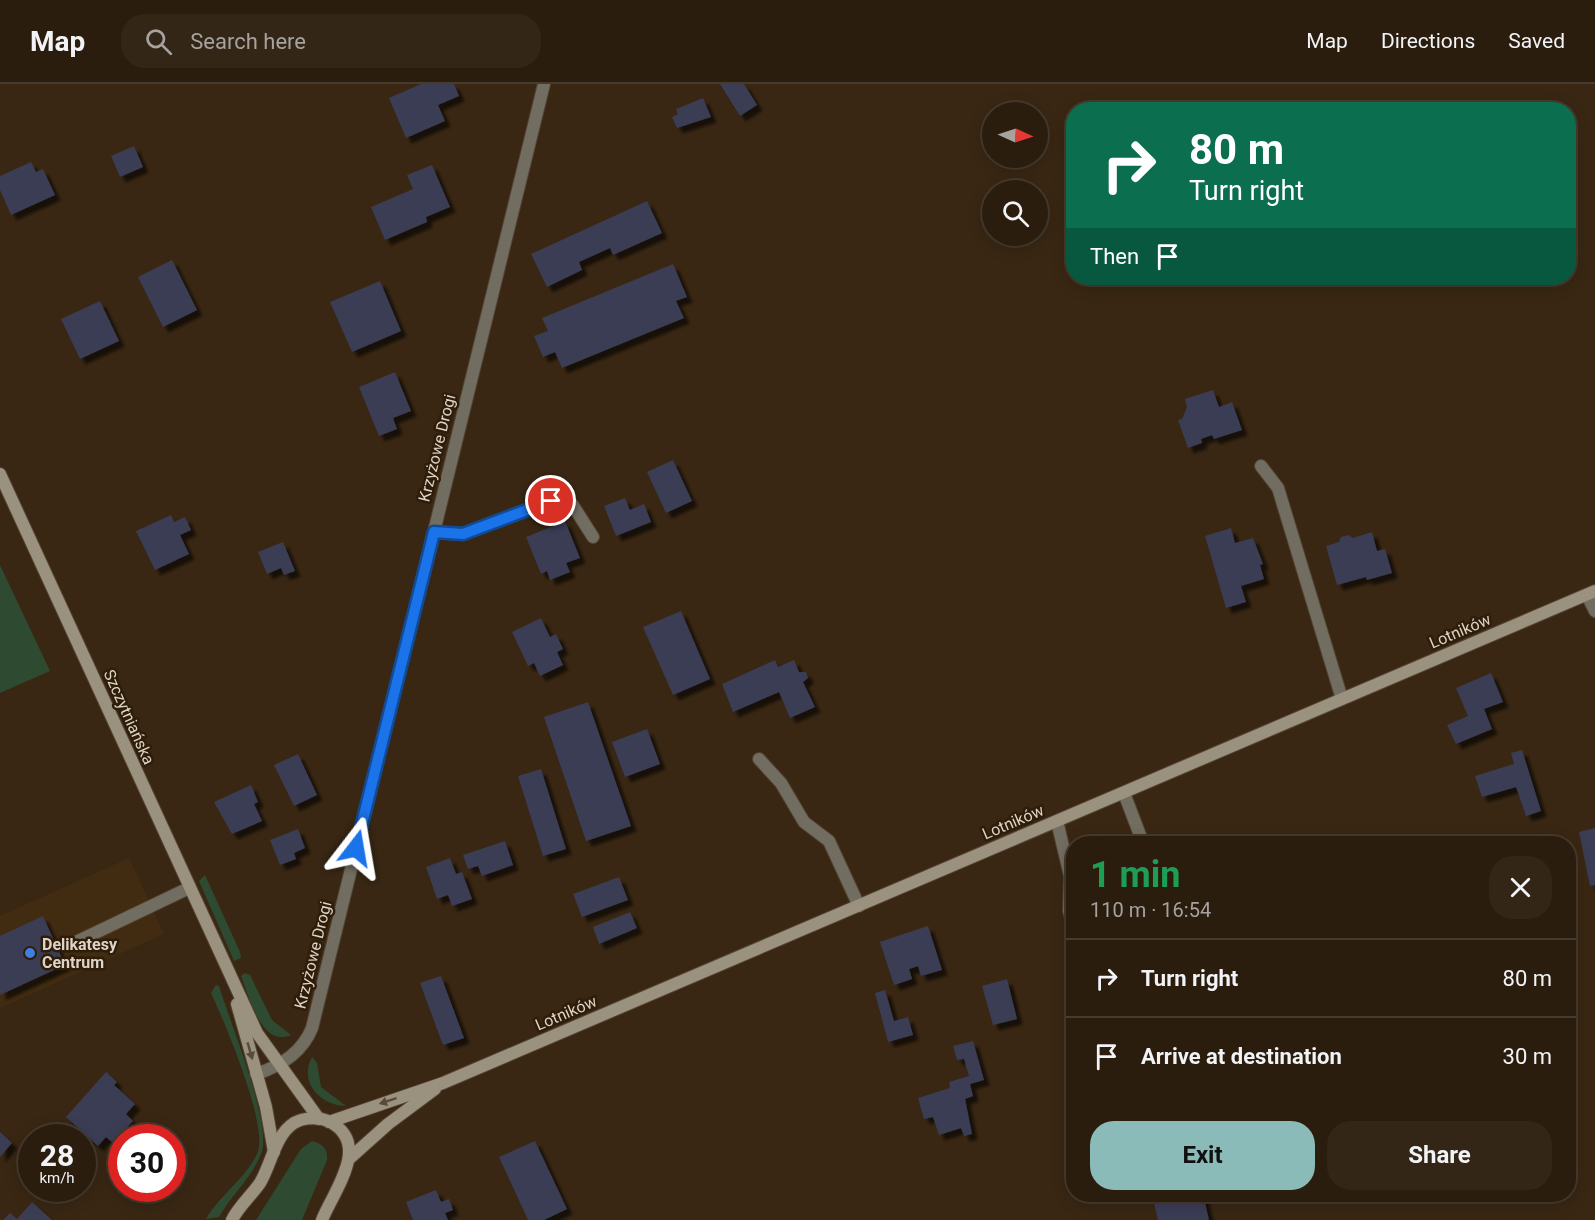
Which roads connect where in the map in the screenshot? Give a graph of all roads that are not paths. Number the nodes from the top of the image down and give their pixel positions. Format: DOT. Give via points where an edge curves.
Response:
graph roads {
  1 [pos="544,84"];
  2 [pos="1261,466"];
  3 [pos="0,474"];
  4 [pos="434,532"];
  5 [pos="593,537"];
  6 [pos="1591,593"];
  7 [pos="1595,610"];
  8 [pos="1342,699"];
  9 [pos="759,759"];
  10 [pos="1124,793"];
  11 [pos="1057,821"];
  12 [pos="1140,836"];
  13 [pos="1066,859"];
  14 [pos="189,888"];
  15 [pos="859,906"];
  16 [pos="74,943"];
  17 [pos="228,974"];
  18 [pos="279,1067"];
  19 [pos="256,1074"];
  20 [pos="443,1083"];
  21 [pos="324,1120"];
  22 [pos="274,1152"];
  23 [pos="350,1158"];
  24 [pos="232,1220"];
  25 [pos="322,1220"];
  1 -- 4 [label="street, Krzyżowe Drogi"];
  2 -- 8 [label="street" via="1278,488"];
  3 -- 14 [label="street, Szczytniańska"];
  4 -- 5 [label="street" via="463,534 551,501 572,504"];
  4 -- 18 [label="street, Krzyżowe Drogi" via="312,1028 307,1041"];
  6 -- 7 [label="street"];
  6 -- 8 [label="street, Lotników"];
  8 -- 10 [label="street, Lotników"];
  9 -- 15 [label="street" via="781,783 804,822 829,841"];
  10 -- 11 [label="street, Lotników"];
  10 -- 12 [label="street"];
  11 -- 13 [label="street"];
  11 -- 15 [label="street, Lotników"];
  14 -- 16 [label="street"];
  14 -- 17 [label="street, Szczytniańska"];
  15 -- 20 [label="street, Lotników"];
  17 -- 18 [label="street, Szczytniańska"];
  17 -- 19 [label="street, Szczytniańska, one-way"];
  18 -- 19 [label="street"];
  18 -- 21 [label="street, Szczytniańska"];
  19 -- 22 [label="street, Szczytniańska"];
  20 -- 21 [label="street, Lotników, one-way"];
  20 -- 23 [label="street, Lotników"];
  21 -- 22 [label="street, Lotników" via="293,1124"];
  21 -- 23 [label="street, Szczytniańska" via="347,1140"];
  22 -- 24 [label="street, Lotników" via="260,1183"];
  23 -- 25 [label="street"];
}
